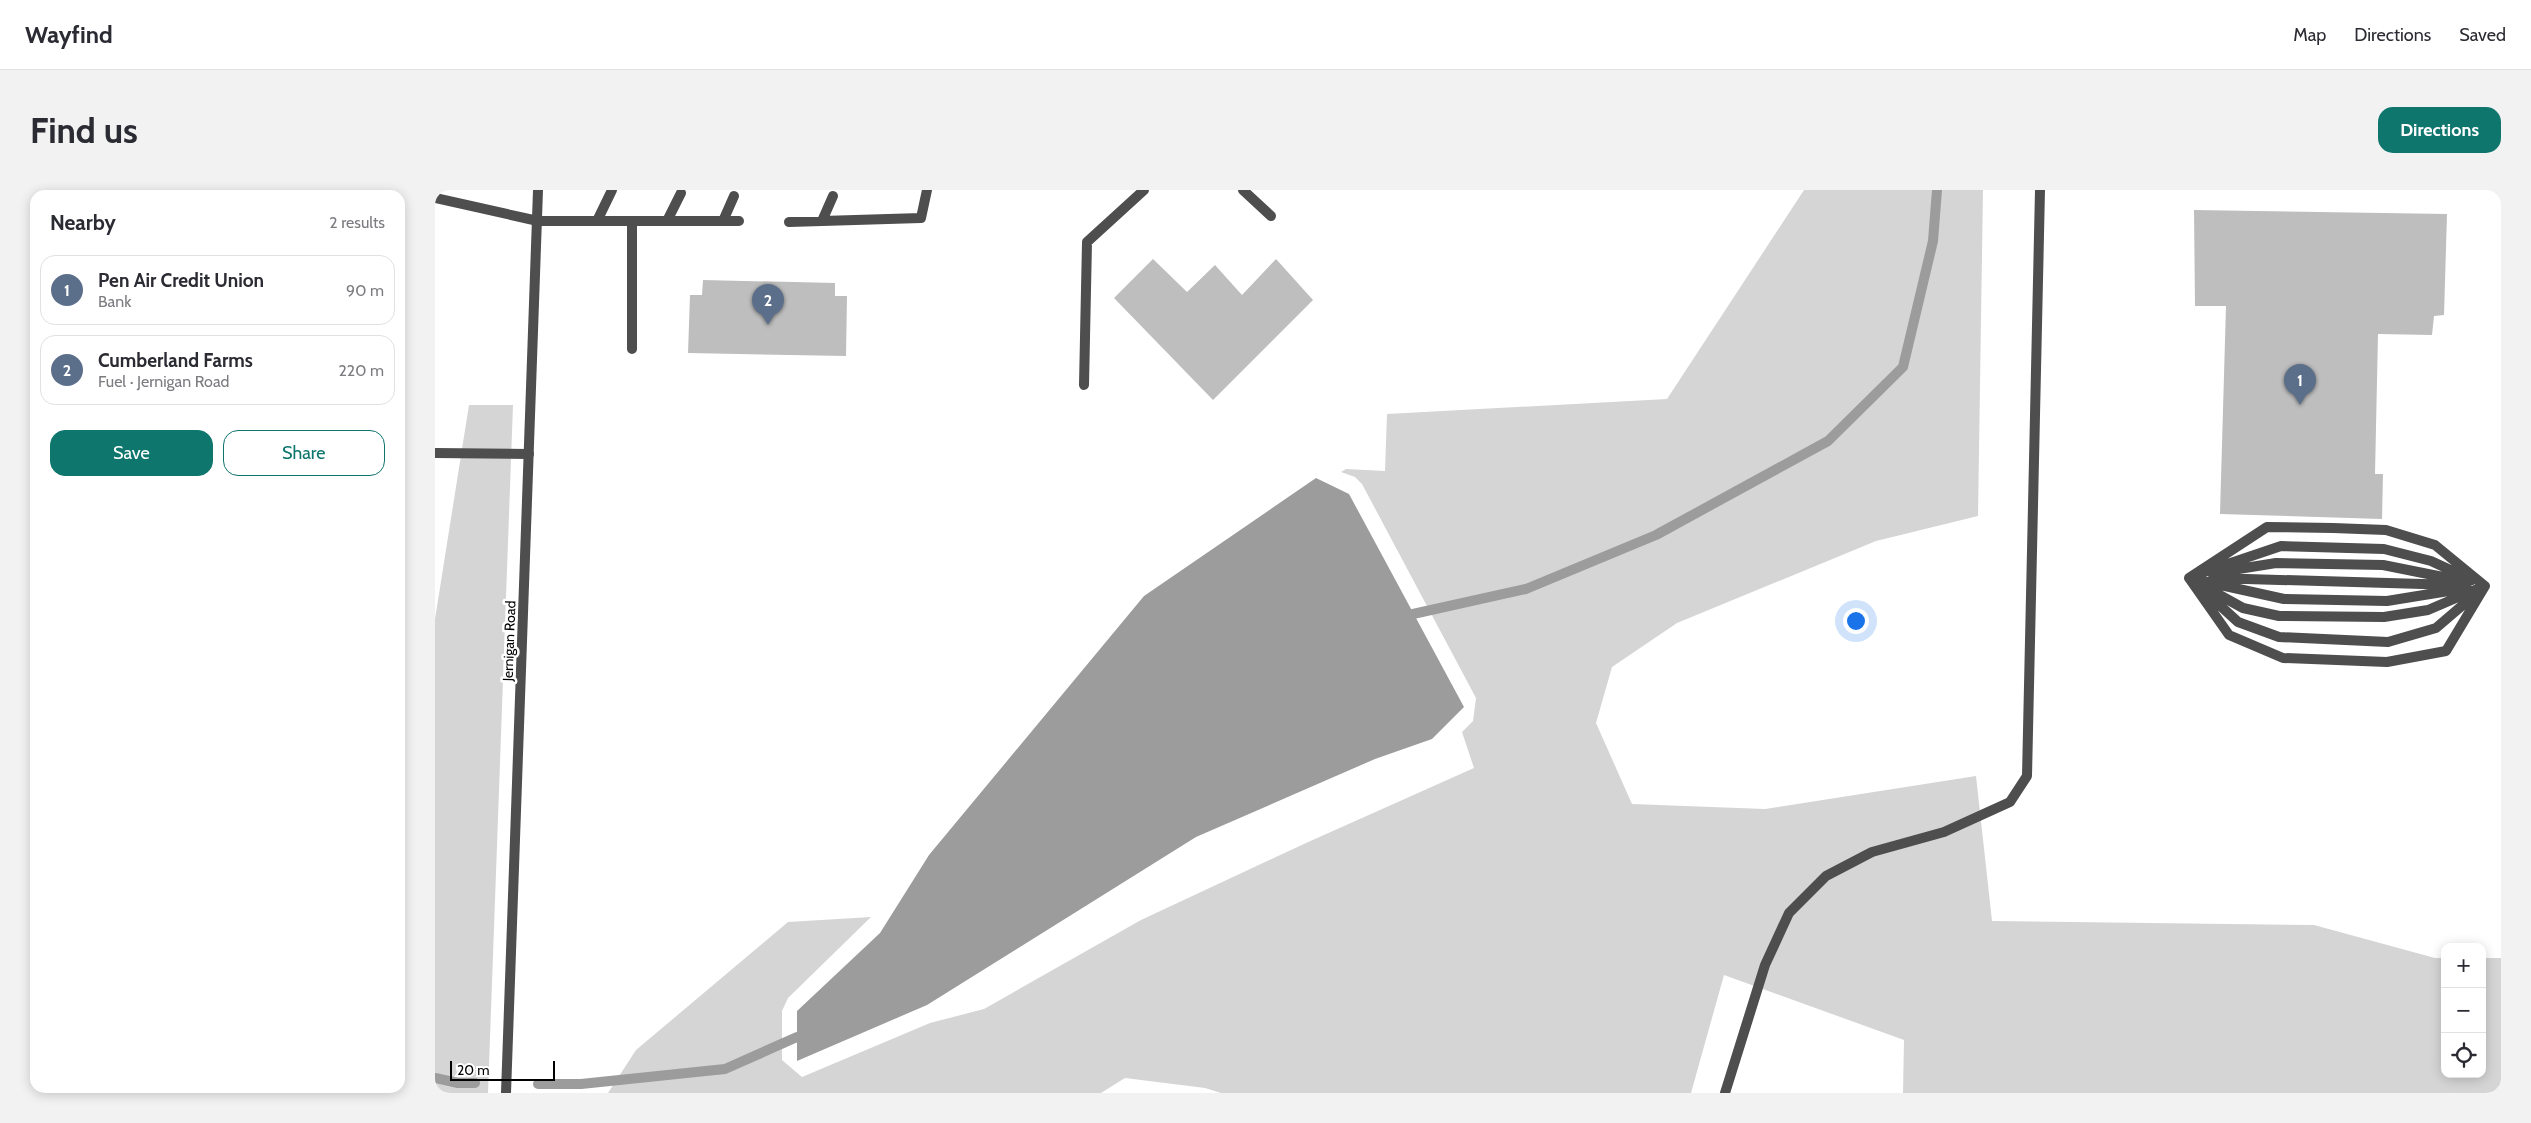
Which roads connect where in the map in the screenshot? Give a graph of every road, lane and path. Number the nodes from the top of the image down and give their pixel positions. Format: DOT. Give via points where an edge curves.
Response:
graph roads {
  1 [pos="538,190"];
  2 [pos="612,190"];
  3 [pos="927,190"];
  4 [pos="1144,190"];
  5 [pos="1243,190"];
  6 [pos="2040,190"];
  7 [pos="681,193"];
  8 [pos="734,196"];
  9 [pos="833,196"];
  10 [pos="435,198"];
  11 [pos="1271,216"];
  12 [pos="538,221"];
  13 [pos="597,221"];
  14 [pos="632,221"];
  15 [pos="667,221"];
  16 [pos="723,221"];
  17 [pos="739,221"];
  18 [pos="822,221"];
  19 [pos="789,222"];
  20 [pos="632,349"];
  21 [pos="1084,385"];
  22 [pos="435,453"];
  23 [pos="529,454"];
  24 [pos="2189,578"];
  25 [pos="2485,586"];
  26 [pos="506,1093"];
  27 [pos="1725,1093"];
  1 -- 12 [label="street, Jernigan Road"];
  2 -- 13 [label="street"];
  3 -- 18 [label="street" via="921,218"];
  4 -- 21 [label="street" via="1087,242"];
  5 -- 11 [label="street"];
  6 -- 27 [label="street" via="2027,776 2010,802 1944,832 1872,852 1826,876 1789,913 1765,965"];
  7 -- 15 [label="street"];
  8 -- 16 [label="street"];
  9 -- 18 [label="street"];
  10 -- 12 [label="street"];
  12 -- 13 [label="street"];
  12 -- 23 [label="street, Jernigan Road"];
  13 -- 14 [label="street"];
  14 -- 15 [label="street"];
  14 -- 20 [label="street"];
  15 -- 16 [label="street"];
  16 -- 17 [label="street"];
  18 -- 19 [label="street"];
  22 -- 23 [label="street"];
  23 -- 26 [label="street, Jernigan Road"];
  24 -- 25 [label="street"];
  24 -- 25 [label="street" via="2276,563 2354,565 2383,566"];
  24 -- 25 [label="street" via="2284,599 2387,601"];
  24 -- 25 [label="street" via="2281,546 2384,549 2431,561"];
  24 -- 25 [label="street" via="2243,608 2279,616 2384,617 2428,610"];
  24 -- 25 [label="street" via="2267,527 2333,528 2386,530 2435,545"];
  24 -- 25 [label="street" via="2238,622 2279,637 2388,642 2436,628"];
  24 -- 25 [label="street" via="2229,635 2283,658 2387,662 2446,651"];
}
